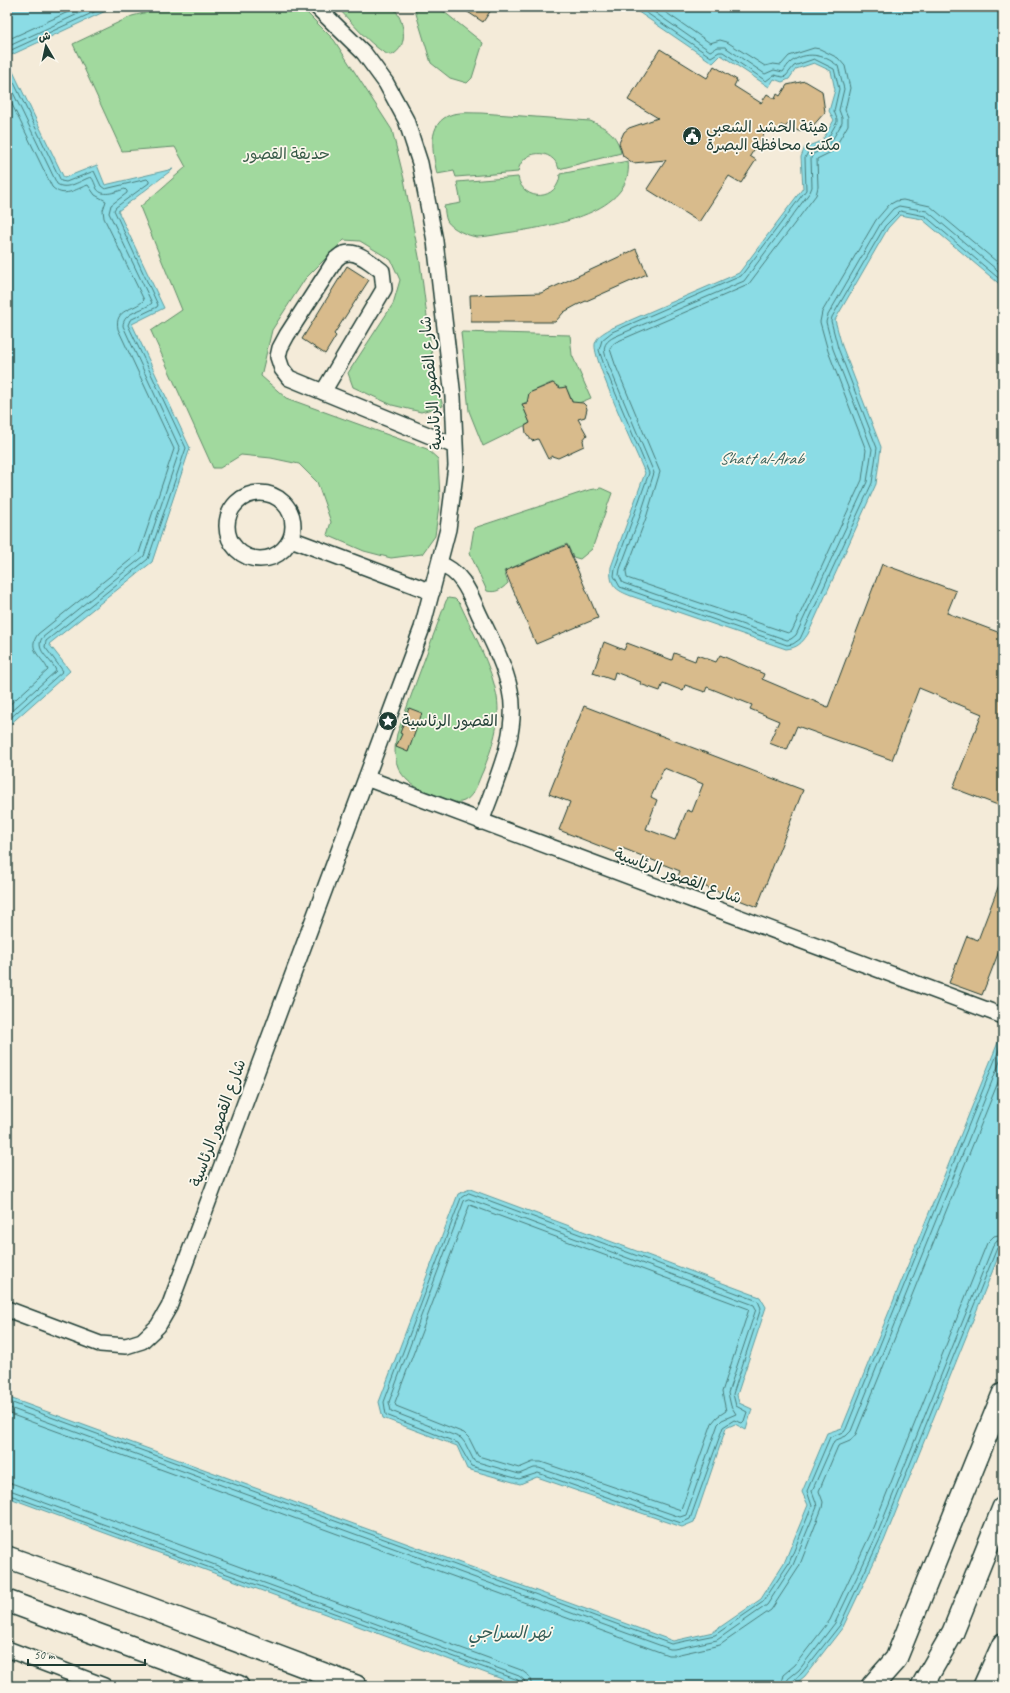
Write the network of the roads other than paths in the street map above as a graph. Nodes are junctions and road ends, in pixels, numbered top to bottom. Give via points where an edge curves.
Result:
1 (317, 7) edge
2 (323, 392) junction
3 (455, 446) junction
4 (290, 539) junction
5 (439, 564) junction
6 (432, 592) junction
7 (366, 778) junction
8 (481, 822) junction
9 (1003, 1016) edge
10 (7, 1308) edge
11 (1003, 1394) edge
12 (1003, 1508) edge
13 (7, 1557) edge
14 (7, 1601) edge
15 (1003, 1644) edge
16 (7, 1649) edge
17 (104, 1686) edge
18 (238, 1686) edge
19 (356, 1686) edge
20 (872, 1686) edge
21 (922, 1686) edge
22 (984, 1686) edge

1 - 3 street, شارع القصور الرئاسية via 364,53 386,83 406,120 420,163 435,241 453,397
2 - 2 street via 290,378 282,369 278,357 280,348 336,259 352,253 382,271 384,289
2 - 3 street
3 - 5 street, شارع القصور الرئاسية via 456,466 448,528
4 - 4 street via 293,528 288,508 271,495 250,495 240,500 228,518 227,529 236,549 254,559 266,559 276,555
4 - 6 street
5 - 6 street, شارع القصور الرئاسية
5 - 8 street via 450,569 465,585 501,660 511,692 513,709 510,737
6 - 7 street, شارع القصور الرئاسية via 422,628
7 - 8 street, شارع القصور الرئاسية
7 - 10 street, شارع القصور الرئاسية via 168,1307 158,1326 142,1341 126,1346 100,1344
8 - 9 street, شارع القصور الرئاسية
11 - 20 main road via 896,1659
12 - 21 main road via 953,1632
13 - 19 main road
14 - 18 main road
15 - 22 main road
16 - 17 street

